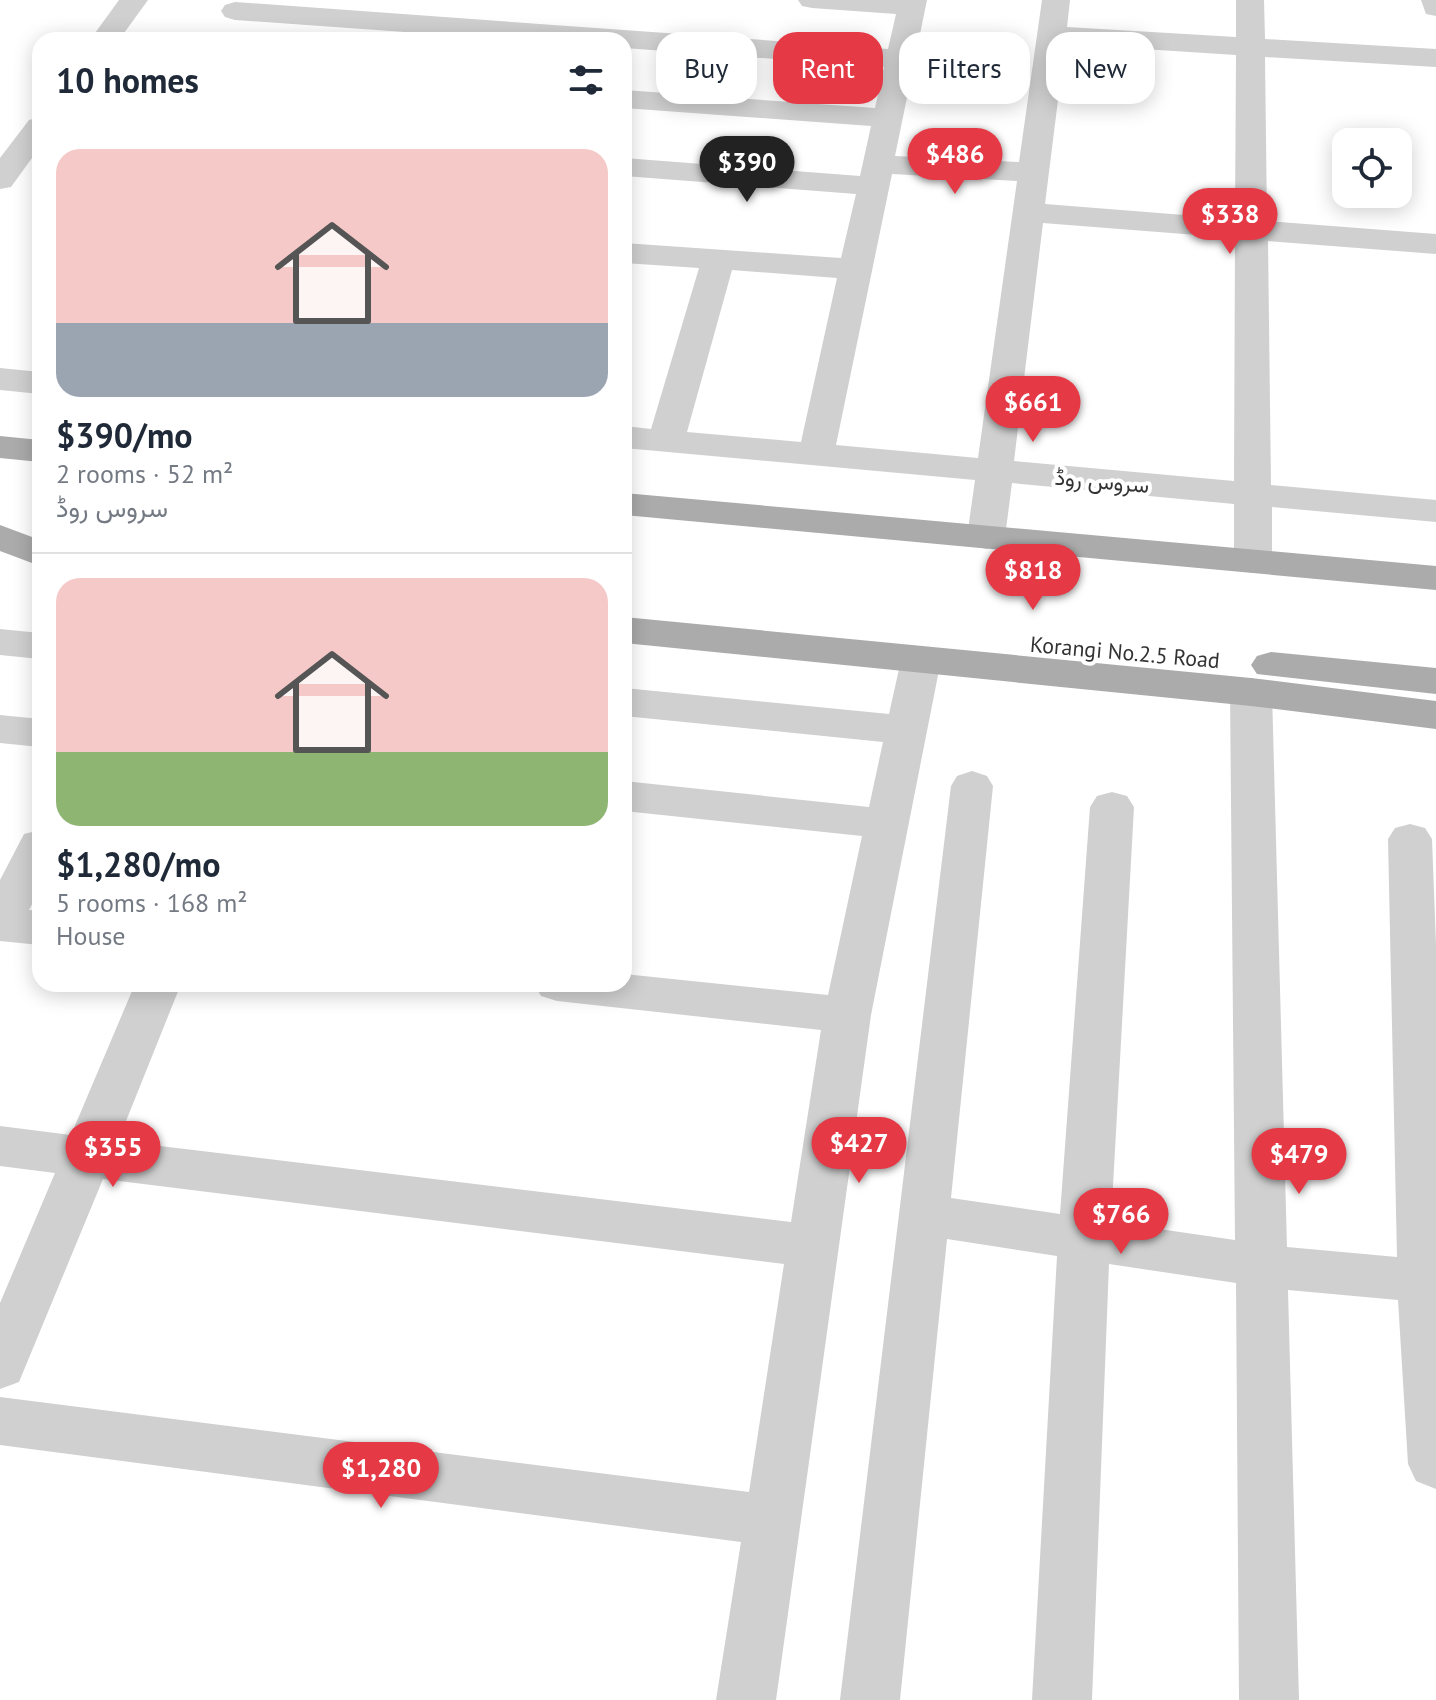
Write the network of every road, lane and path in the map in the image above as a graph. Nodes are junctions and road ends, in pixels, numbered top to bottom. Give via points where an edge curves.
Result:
1 (120, 0) edge
2 (134, 0) edge
3 (812, 0) edge
4 (1056, 0) edge
5 (1250, 0) edge
6 (1435, 0) edge
7 (912, 3) edge
8 (1436, 8) edge
9 (233, 14) edge
10 (532, 28) edge
11 (110, 32) edge
12 (579, 32) edge
13 (906, 32) edge
14 (1051, 32) edge
15 (632, 36) edge
16 (1155, 41) edge
17 (1251, 47) junction
18 (1436, 58) edge
19 (899, 59) edge
20 (899, 64) edge
21 (1046, 73) edge
22 (632, 100) edge
23 (888, 118) junction
24 (32, 137) edge
25 (632, 167) edge
26 (1033, 172) junction
27 (876, 175) junction
28 (0, 180) edge
29 (1028, 212) junction
30 (1252, 229) junction
31 (1436, 244) edge
32 (632, 254) edge
33 (718, 260) junction
34 (856, 269) junction
35 (0, 379) edge
36 (32, 382) edge
37 (632, 438) edge
38 (666, 441) junction
39 (0, 447) edge
40 (32, 450) edge
41 (816, 455) junction
42 (995, 471) junction
43 (1253, 494) junction
44 (632, 505) edge
45 (1436, 511) edge
46 (0, 536) edge
47 (986, 537) junction
48 (32, 538) edge
49 (32, 550) edge
50 (1253, 561) junction
51 (1436, 578) edge
52 (632, 604) edge
53 (632, 631) edge
54 (0, 642) edge
55 (32, 645) edge
56 (921, 660) junction
57 (1436, 681) edge
58 (1251, 692) junction
59 (632, 703) edge
60 (1436, 715) edge
61 (0, 729) edge
62 (905, 730) junction
63 (32, 732) edge
64 (972, 786) dead end
65 (632, 797) edge
66 (1112, 807) dead end
67 (888, 824) junction
68 (1410, 839) dead end
69 (32, 861) edge
70 (0, 924) edge
71 (32, 927) edge
72 (155, 992) edge
73 (632, 992) edge
74 (847, 1015) junction
75 (0, 1146) edge
76 (86, 1157) junction
77 (924, 1215) junction
78 (1084, 1239) junction
79 (813, 1246) junction
80 (1263, 1266) junction
81 (1429, 1281) edge
82 (0, 1366) edge
83 (0, 1421) edge
84 (1436, 1464) edge
85 (773, 1521) junction
86 (746, 1700) edge
87 (870, 1700) edge
88 (1062, 1700) edge
89 (1269, 1700) edge

1 - 2 street
2 - 11 street
3 - 7 street
4 - 14 street
5 - 17 street
6 - 8 street
7 - 13 street
9 - 10 street
10 - 12 street
15 - 19 street
16 - 17 street
17 - 18 street
17 - 30 street
20 - 23 street
21 - 26 street
22 - 23 street
23 - 27 street
24 - 28 street
25 - 27 street
26 - 27 street
26 - 29 street
27 - 34 street
29 - 30 street
29 - 42 street
30 - 31 street
30 - 43 street
32 - 33 street
33 - 34 street
33 - 38 street
34 - 41 street
35 - 36 street
37 - 38 street, سروس روڈ
38 - 41 street, سروس روڈ
39 - 40 main road
41 - 42 street, سروس روڈ
42 - 43 street, سروس روڈ
42 - 47 street
43 - 45 street, سروس روڈ
43 - 50 street
44 - 47 main road
46 - 48 main road
46 - 49 main road
47 - 50 main road
50 - 51 main road
52 - 57 main road, Korangi No.2.5 Road
53 - 56 main road
54 - 55 street
56 - 58 main road
56 - 62 street
58 - 60 main road
58 - 80 street
59 - 62 street
61 - 63 street
62 - 67 street
64 - 77 street
65 - 67 street
66 - 78 street
67 - 74 street
68 - 81 street
69 - 70 street
70 - 71 street
72 - 76 street
73 - 74 street
74 - 79 street
75 - 76 street
76 - 79 street
76 - 82 street
77 - 78 street
77 - 87 street
78 - 80 street
78 - 88 street
79 - 85 street
80 - 81 street
80 - 89 street
81 - 84 street
83 - 85 street
85 - 86 street

